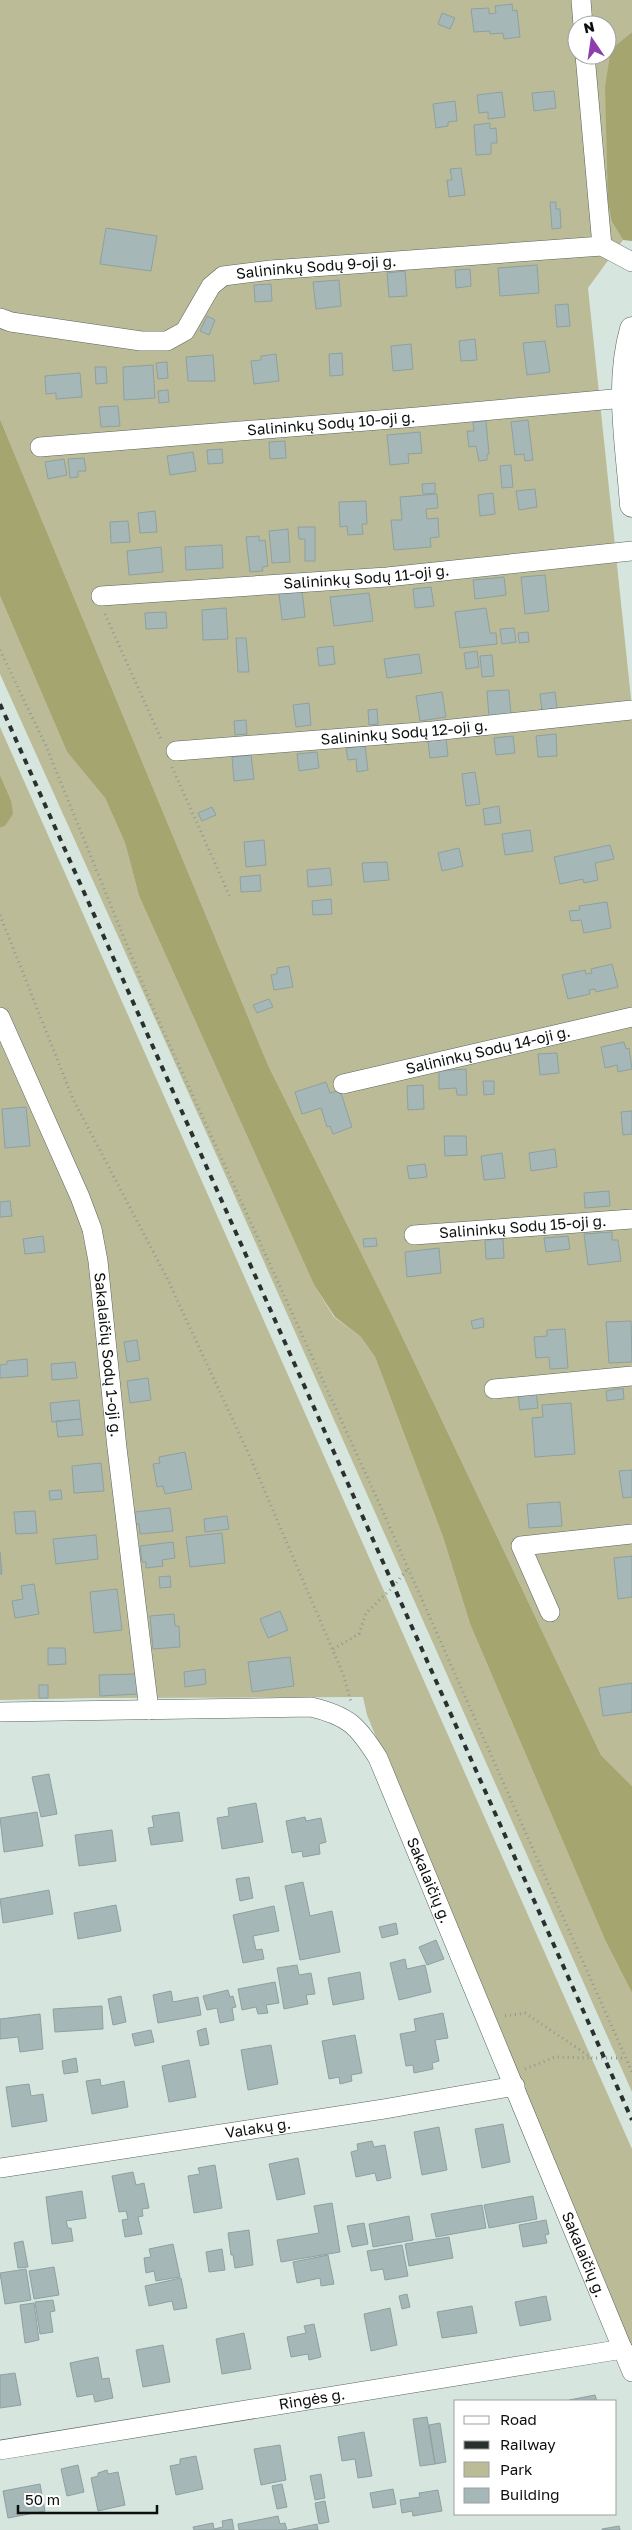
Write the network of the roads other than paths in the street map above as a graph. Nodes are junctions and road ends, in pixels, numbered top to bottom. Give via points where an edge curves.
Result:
1 (581, 0) edge
2 (582, 15) edge
3 (586, 65) edge
4 (602, 246) junction
5 (632, 262) edge
6 (0, 318) edge
7 (632, 329) edge
8 (624, 398) junction
9 (40, 447) dead end
10 (632, 505) edge
11 (632, 551) edge
12 (101, 596) dead end
13 (632, 710) edge
14 (176, 751) dead end
15 (0, 1017) edge
16 (632, 1017) edge
17 (343, 1084) dead end
18 (632, 1219) edge
19 (414, 1235) dead end
20 (632, 1376) edge
21 (494, 1389) dead end
22 (632, 1534) edge
23 (550, 1612) dead end
24 (149, 1710) junction
25 (0, 1712) edge
26 (512, 2080) junction
27 (0, 2168) edge
28 (623, 2349) junction
29 (632, 2372) edge
30 (0, 2450) edge

1 - 2 street
3 - 4 street
4 - 5 street
4 - 6 street, Salininkų Sodų 9-oji g. via 223,276 211,286 185,331 167,340 141,341
7 - 8 main road
8 - 9 street, Salininkų Sodų 10-oji g.
8 - 10 main road
11 - 12 street, Salininkų Sodų 11-oji g. via 387,578
13 - 14 street, Salininkų Sodų 12-oji g. via 433,731
15 - 24 street, Sakalaičių Sodų 1-oji g. via 92,1229
16 - 17 street, Salininkų Sodų 14-oji g.
18 - 19 street, Salininkų Sodų 15-oji g.
20 - 21 street
22 - 23 street via 521,1546
24 - 25 street, Sakalaičių g.
24 - 26 street, Sakalaičių g. via 311,1707 347,1719 365,1737 378,1758
26 - 27 street, Valakų g. via 384,2109
26 - 28 street, Sakalaičių g.
28 - 29 street, Sakalaičių g.
28 - 30 street, Ringės g.

